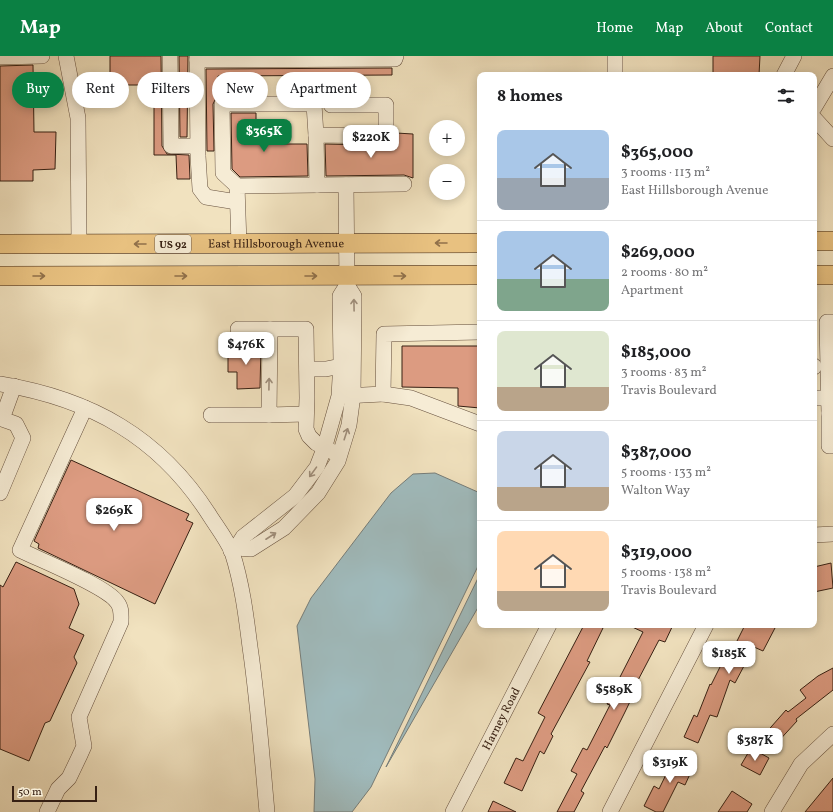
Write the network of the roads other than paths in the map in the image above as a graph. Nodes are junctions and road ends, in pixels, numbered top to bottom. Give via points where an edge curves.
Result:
1 (42, 56) edge
2 (66, 56) edge
3 (170, 56) edge
4 (396, 56) edge
5 (615, 56) edge
6 (794, 56) edge
7 (0, 57) edge
8 (197, 58) edge
9 (615, 72) edge
10 (786, 72) edge
11 (833, 76) edge
12 (817, 103) edge
13 (371, 105) edge
14 (817, 121) edge
15 (316, 135) junction
16 (833, 139) edge
17 (197, 146) junction
18 (404, 184) dead end
19 (317, 185) junction
20 (346, 185) junction
21 (237, 186) junction
22 (237, 202) junction
23 (477, 243) edge
24 (0, 244) edge
25 (78, 244) junction
26 (239, 244) junction
27 (347, 244) junction
28 (477, 275) edge
29 (817, 275) edge
30 (833, 275) edge
31 (0, 276) edge
32 (347, 280) junction
33 (833, 322) edge
34 (238, 329) dead end
35 (270, 329) junction
36 (477, 332) edge
37 (341, 366) junction
38 (307, 369) junction
39 (7, 385) edge
40 (383, 394) junction
41 (346, 396) junction
42 (821, 398) edge
43 (85, 408) junction
44 (305, 414) junction
45 (831, 414) edge
46 (212, 415) dead end
47 (269, 415) junction
48 (477, 423) edge
49 (833, 446) edge
50 (324, 448) junction
51 (339, 455) junction
52 (0, 493) edge
53 (833, 534) edge
54 (817, 535) edge
55 (234, 549) junction
56 (547, 628) edge
57 (704, 628) edge
58 (833, 734) edge
59 (47, 812) edge
60 (267, 812) edge
61 (453, 812) edge
62 (610, 812) edge
63 (772, 812) edge

1 - 7 street
2 - 25 street via 78,118
3 - 17 street via 170,146
4 - 8 street via 395,59
5 - 9 street
6 - 10 street
8 - 17 street
11 - 12 street
13 - 15 street via 386,105 386,136
14 - 16 street
15 - 19 street
15 - 21 street via 314,104 222,104 223,173
17 - 22 street via 200,188 206,197
18 - 20 street
19 - 20 street
19 - 21 street
20 - 27 street
21 - 22 street
22 - 26 street
23 -> 27 main road, East Hillsborough Avenue / US 92
24 - 25 main road, East Hillsborough Avenue / US 92
26 -> 25 main road, East Hillsborough Avenue / US 92
26 - 27 main road, East Hillsborough Avenue / US 92
27 - 32 street
32 -> 28 main road
29 - 30 main road
31 -> 32 main road
32 - 37 street via 340,296
41 -> 32 street via 354,374 354,296
33 - 42 street via 827,322
34 - 35 street
35 - 38 street via 306,329
47 -> 35 street
36 - 40 street via 384,334
37 - 38 street
37 - 41 street
38 - 44 street via 308,398
39 - 43 street via 45,393
39 - 52 street via 2,419 16,424 23,438
40 - 41 street
40 - 48 street via 411,398
41 - 50 street
51 -> 41 street via 349,425
42 - 45 street
43 - 55 street via 109,419 139,438 168,462 194,491
43 - 59 street via 20,550 105,591 118,602 121,622 79,717 84,746 69,778 58,789
44 - 47 street
44 - 50 street via 309,436
45 - 49 street via 829,446
46 - 47 street
50 - 51 street
50 -> 55 street via 317,467 295,496 243,537
55 -> 51 street via 252,549 284,528 318,493
53 - 54 street
55 - 60 street via 258,699
56 - 61 street, Harney Road
57 - 62 street
58 - 63 street via 801,764

